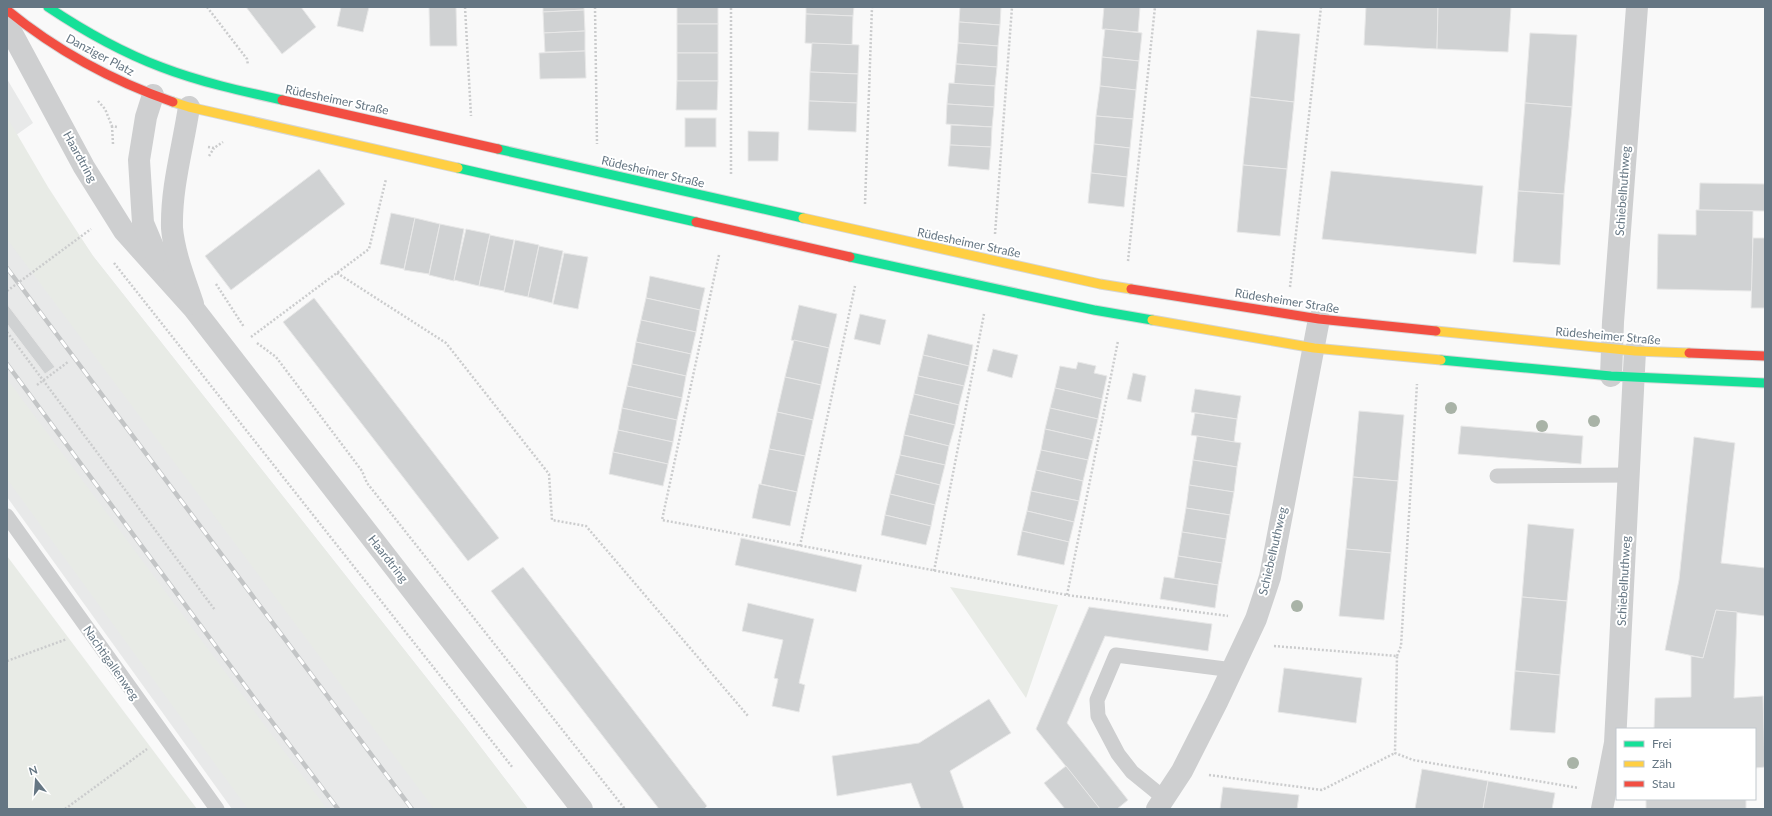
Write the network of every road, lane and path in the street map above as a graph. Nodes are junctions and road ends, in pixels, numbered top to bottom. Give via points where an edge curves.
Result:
1 (48, 7) edge
2 (207, 7) edge
3 (465, 7) edge
4 (595, 7) edge
5 (731, 7) edge
6 (872, 7) edge
7 (1012, 7) edge
8 (1155, 7) edge
9 (1321, 7) edge
10 (1637, 7) edge
11 (7, 10) edge
12 (7, 24) edge
13 (248, 67) dead end
14 (180, 75) junction
15 (162, 89) junction
16 (186, 96) junction
17 (471, 122) dead end
18 (214, 148) dead end
19 (597, 148) dead end
20 (206, 161) dead end
21 (386, 176) dead end
22 (731, 176) dead end
23 (865, 207) dead end
24 (91, 229) dead end
25 (995, 241) dead end
26 (719, 253) dead end
27 (1128, 268) dead end
28 (337, 273) junction
29 (213, 280) dead end
30 (168, 281) junction
31 (855, 284) dead end
32 (7, 291) edge
33 (1289, 294) dead end
34 (194, 309) junction
35 (985, 312) dead end
36 (1319, 319) junction
37 (7, 332) edge
38 (251, 337) junction
39 (1118, 339) dead end
40 (1314, 348) junction
41 (1612, 349) junction
42 (1635, 351) junction
43 (1765, 356) edge
44 (1418, 358) junction
45 (68, 362) dead end
46 (50, 371) dead end
47 (52, 374) junction
48 (1611, 376) junction
49 (1635, 377) junction
50 (43, 381) junction
51 (1765, 383) edge
52 (37, 385) dead end
53 (1630, 474) junction
54 (1497, 476) dead end
55 (7, 516) edge
56 (800, 546) junction
57 (934, 571) junction
58 (1068, 595) junction
59 (215, 610) dead end
60 (1256, 619) junction
61 (89, 631) junction
62 (1246, 643) junction
63 (1397, 656) junction
64 (7, 661) edge
65 (1233, 670) junction
66 (748, 716) dead end
67 (164, 737) junction
68 (1395, 753) junction
69 (1182, 772) junction
70 (1604, 801) edge
71 (1161, 804) edge
72 (65, 809) edge
73 (216, 809) edge
74 (582, 809) edge
75 (625, 809) edge

1 - 14 main road, Danziger Platz via 109,44
2 - 13 path via 246,59
3 - 17 path
4 - 19 path
5 - 22 path
6 - 23 path
7 - 25 path
8 - 27 path
9 - 33 path
10 - 41 street, Schiebelhuthweg
11 - 15 main road, Danziger Platz via 37,34 90,65
12 - 30 street, Haardtring via 84,167 124,231
14 - 15 main road
14 - 16 main road
14 - 36 main road, Rüdesheimer Straße via 277,100 885,238 1100,284
15 - 16 main road, Danziger Platz
15 - 30 street, Haardtring via 146,118 139,160 143,223
16 - 34 street, Haardtring via 172,197 172,229
16 - 40 main road via 879,264 1094,310
18 - 20 path
21 - 28 path via 369,250
24 - 32 path, bridge
26 - 56 path via 662,520
28 - 38 path
28 - 66 path via 446,343 549,474 552,520 586,526
29 - 38 path
30 - 34 street, Haardtring
31 - 56 path
34 - 74 street, Haardtring
35 - 57 path
36 - 40 street, Schiebelhuthweg
36 - 41 main road, Rüdesheimer Straße
37 - 50 path
38 - 75 path via 276,357 362,471 367,484
39 - 58 path
40 - 44 main road
40 - 60 street, Schiebelhuthweg via 1270,577
41 - 42 main road, Rüdesheimer Straße
41 - 48 street, Schiebelhuthweg
42 - 43 main road, Rüdesheimer Straße
42 - 49 street, Schiebelhuthweg
44 - 48 main road
44 - 63 path via 1401,646
45 - 47 path
46 - 47 path
47 - 50 path
48 - 49 main road
49 - 51 main road
49 - 53 street, Schiebelhuthweg
50 - 52 path
50 - 59 path
53 - 54 lane
53 - 70 street, Schiebelhuthweg via 1615,743
55 - 61 lane, Nachtigallenweg
56 - 57 path
57 - 58 path
58 - 60 path
60 - 62 street, Schiebelhuthweg
61 - 64 path
61 - 67 lane, Nachtigallenweg
62 - 63 path
62 - 65 street, Schiebelhuthweg
63 - 68 path
65 - 69 street, Schiebelhuthweg
65 - 71 lane via 1116,655 1097,700 1098,716 1118,754
67 - 72 path
67 - 73 lane, Nachtigallenweg
68 - 69 path via 1322,790
68 - 70 path via 1413,760
69 - 71 street, Schiebelhuthweg

